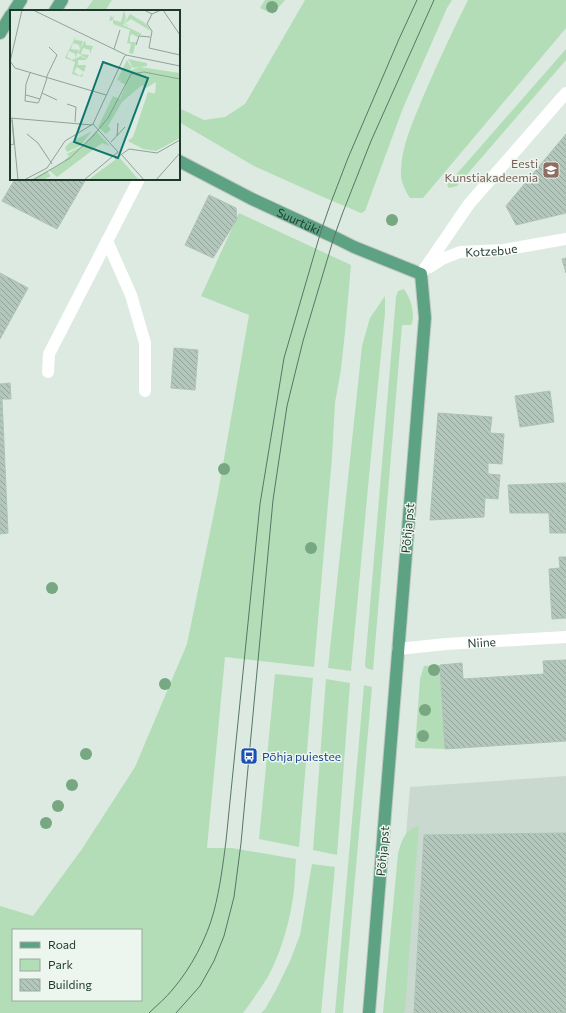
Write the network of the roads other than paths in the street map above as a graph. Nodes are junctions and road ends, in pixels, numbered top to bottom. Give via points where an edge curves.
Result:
1 (21, 0) edge
2 (62, 0) edge
3 (15, 10) edge
4 (56, 10) edge
5 (10, 17) edge
6 (0, 33) edge
7 (566, 93) edge
8 (180, 162) edge
9 (138, 180) edge
10 (566, 239) edge
11 (107, 241) junction
12 (422, 274) junction
13 (48, 372) dead end
14 (145, 391) dead end
15 (566, 637) edge
16 (398, 649) junction
17 (369, 1013) edge

1 - 3 main road
2 - 4 main road
5 - 6 main road
7 - 12 street via 469,204
8 - 12 main road, Suurtüki via 354,247
9 - 11 street
10 - 12 street, Kotzebue via 503,250 460,252 442,258
11 - 13 street via 49,354
11 - 14 street via 131,295 145,343
12 - 16 main road, Põhja pst via 424,318
15 - 16 street, Niine
16 - 17 main road, Põhja pst

